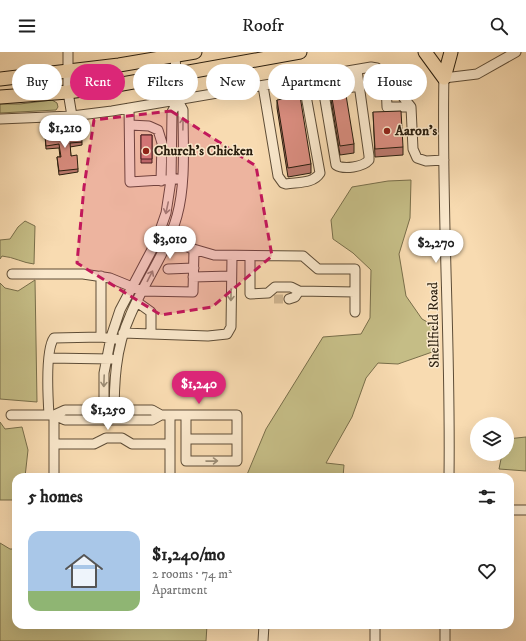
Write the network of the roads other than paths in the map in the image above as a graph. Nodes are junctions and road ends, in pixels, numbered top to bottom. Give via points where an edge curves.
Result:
1 (68, 52) edge
2 (195, 52) edge
3 (425, 52) edge
4 (444, 52) edge
5 (451, 52) edge
6 (516, 52) edge
7 (295, 53) edge
8 (175, 56) junction
9 (176, 64) edge
10 (363, 69) edge
11 (356, 70) joint
12 (198, 71) edge
13 (68, 72) junction
14 (444, 78) junction
15 (0, 79) edge
16 (133, 82) edge
17 (268, 85) edge
18 (263, 86) junction
19 (359, 86) junction
20 (355, 87) edge
21 (68, 92) junction
22 (0, 97) edge
23 (268, 99) edge
24 (268, 100) edge
25 (303, 100) edge
26 (324, 100) edge
27 (387, 100) edge
28 (405, 100) edge
29 (178, 101) junction
30 (129, 108) junction
31 (411, 108) junction
32 (72, 116) junction
33 (0, 119) edge
34 (130, 125) junction
35 (444, 160) junction
36 (182, 178) junction
37 (171, 180) junction
38 (161, 181) junction
39 (159, 235) junction
40 (169, 239) junction
41 (194, 250) junction
42 (232, 256) junction
43 (250, 256) junction
44 (168, 269) dead end
45 (193, 272) junction
46 (12, 274) dead end
47 (101, 276) junction
48 (231, 276) junction
49 (132, 287) junction
50 (299, 291) junction
51 (142, 292) junction
52 (354, 292) junction
53 (289, 299) tunnel mouth
54 (137, 302) junction
55 (355, 312) dead end
56 (151, 334) junction
57 (101, 337) junction
58 (122, 337) junction
59 (111, 338) junction
60 (49, 358) junction
61 (106, 358) junction
62 (116, 360) junction
63 (104, 410) junction
64 (114, 410) junction
65 (12, 415) dead end
66 (51, 415) junction
67 (165, 415) junction
68 (186, 415) junction
69 (104, 420) junction
70 (114, 420) junction
71 (237, 439) junction
72 (186, 440) junction
73 (54, 444) junction
74 (170, 444) junction
75 (54, 473) edge
76 (170, 473) edge
77 (449, 473) edge
78 (514, 510) edge
79 (526, 510) edge
80 (264, 629) edge
81 (375, 629) edge
82 (445, 629) edge
83 (263, 641) edge
84 (375, 641) edge
85 (445, 641) edge

1 - 13 street
2 - 8 highway
3 - 14 highway
4 - 14 street, Shellfield Road
5 - 14 highway
6 - 14 street via 477,74
7 - 12 highway
8 - 9 street
8 - 13 highway
10 - 11 street
11 - 19 street
13 - 15 highway
13 - 21 street
14 - 35 street, Shellfield Road
16 - 21 highway
17 - 18 street
18 - 23 street
18 - 29 street
19 - 20 street
19 - 26 street via 369,156 364,164 343,168 336,165
21 - 22 highway
21 - 32 street
24 - 25 street via 278,176 286,184 312,180 320,174
27 - 31 street via 387,107
28 - 31 street
29 - 30 street
36 -> 29 street via 183,110
29 - 37 street via 172,112
30 - 32 street
30 - 34 street
31 - 35 street via 413,149 417,158
32 - 33 street
34 - 38 street via 149,126 158,130 162,144
34 - 38 street via 130,182
35 - 77 street, Shellfield Road via 450,404
36 - 37 street
36 - 40 street via 177,216
37 - 38 street
37 -> 39 street via 168,208
39 - 40 street
39 - 49 street
40 - 41 street
51 -> 40 street
41 - 42 street via 214,256
41 - 45 street
42 - 43 street
42 - 48 street
43 - 50 street via 250,294 271,296 275,287 291,287
43 - 52 street via 303,256 318,269 355,269
44 - 45 street
45 - 48 street
45 - 51 street via 192,292
46 - 47 street
47 - 49 street
47 - 57 street
48 -> 56 street via 231,327 226,334
49 - 51 street
49 - 59 street via 120,310
50 - 52 street
50 - 53 street via 295,297
51 - 54 street
52 - 55 street
54 - 56 street via 151,312
54 - 58 street
56 - 58 street
57 - 59 street
57 - 60 street via 54,338
58 - 59 street
58 - 62 street
59 - 61 street
60 - 61 street
60 - 66 street
61 - 62 street
61 -> 63 street
62 - 64 street
63 - 64 street
63 - 66 street via 65,410
63 - 69 street
64 - 67 street via 152,410
64 - 70 street
65 - 66 street
66 - 69 street via 65,420
66 - 73 street
67 - 68 street
67 - 70 street via 152,420
67 - 74 street
68 - 71 street via 236,415
68 - 72 street
69 - 70 street
71 - 72 street
72 -> 71 street via 186,461 237,460
73 - 74 street via 94,444 106,438 122,438 132,444
73 - 75 street
74 - 76 street
78 - 79 street
80 - 83 street
81 - 84 street
82 - 85 street

